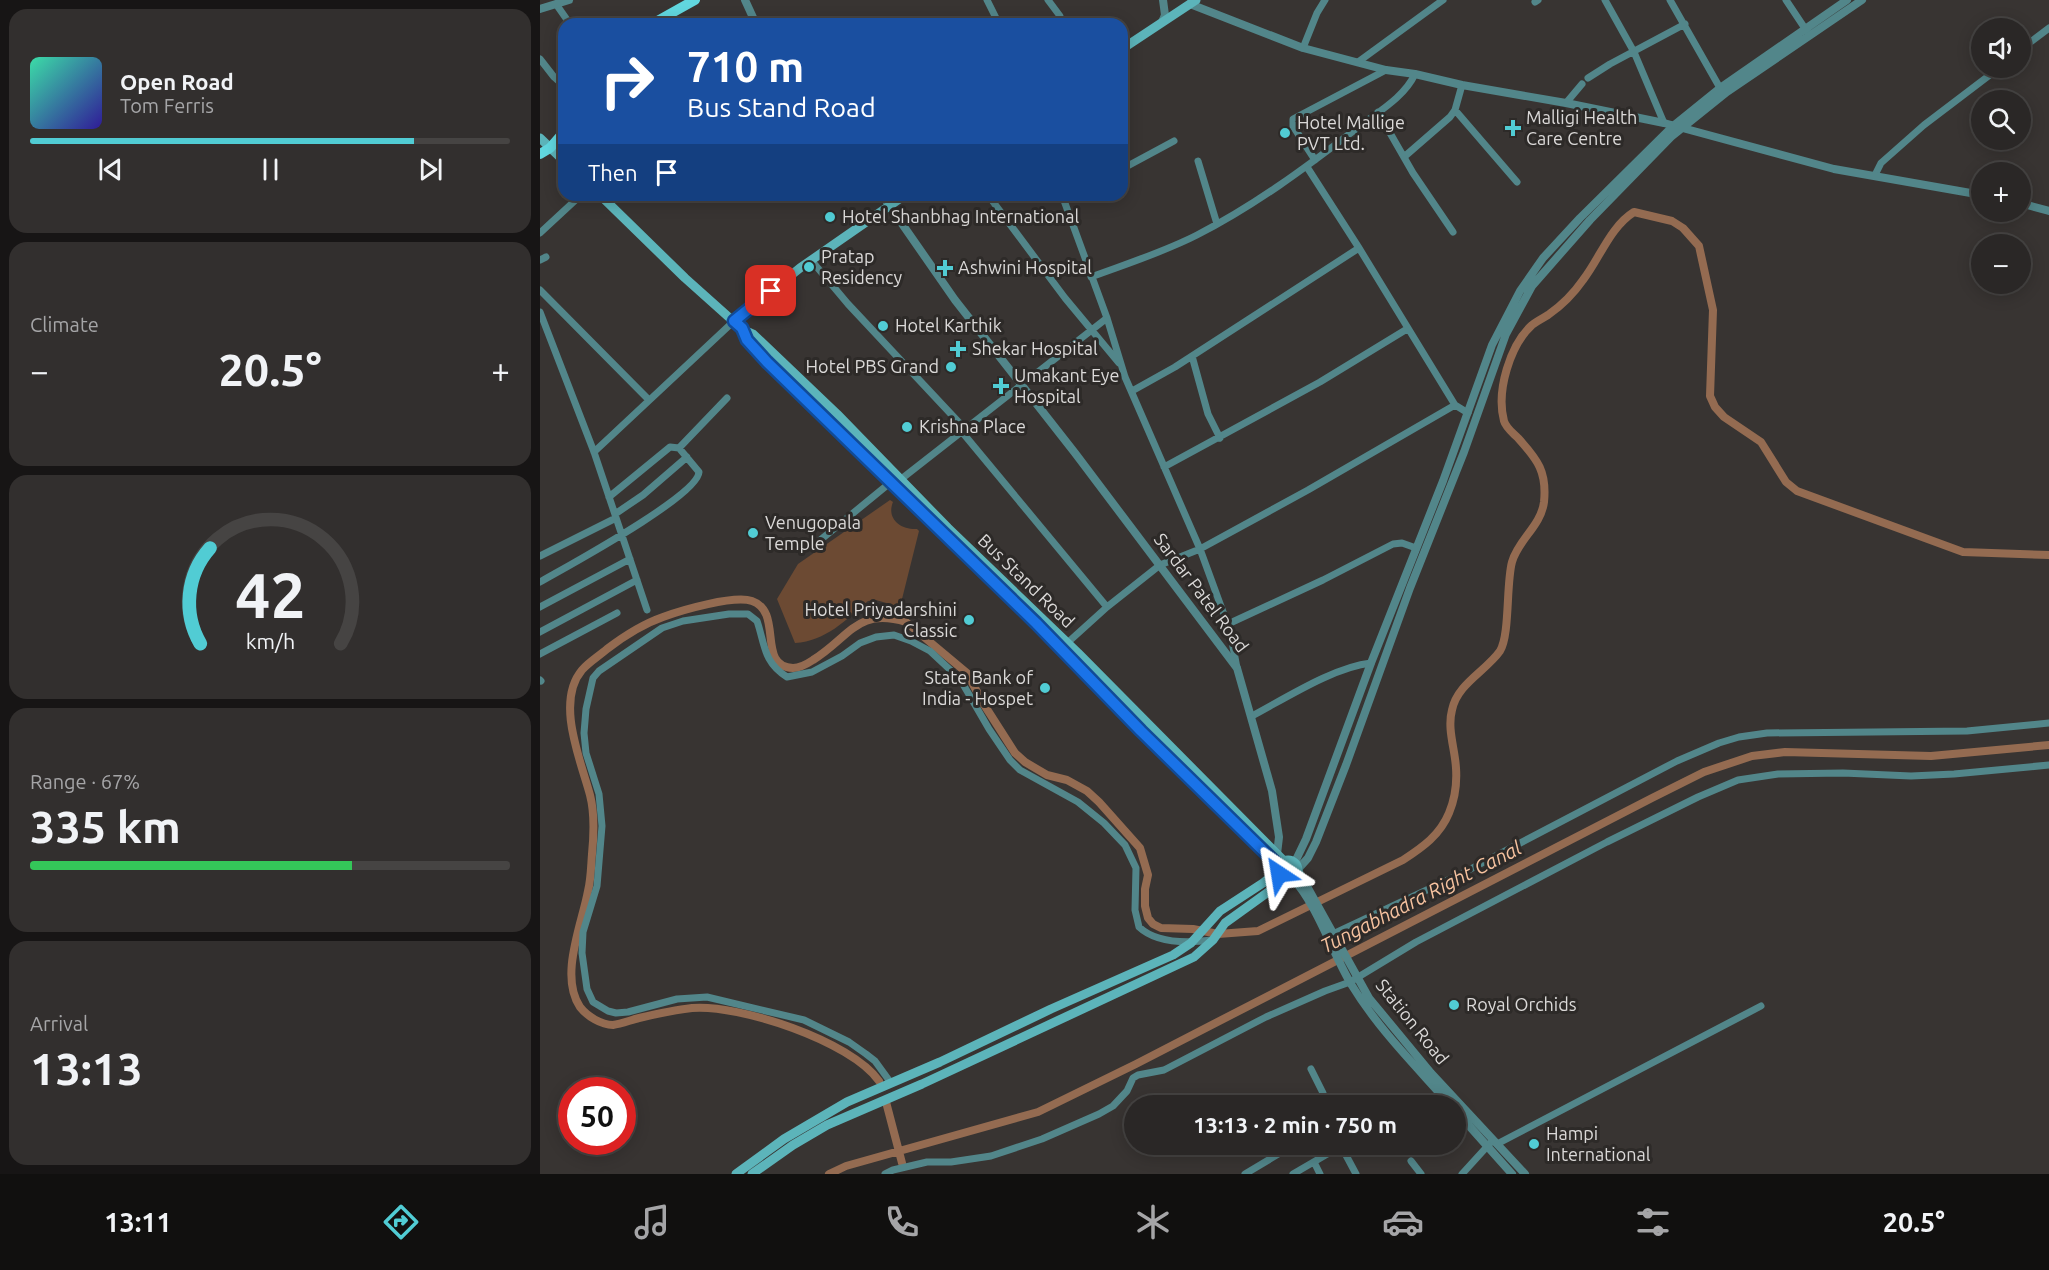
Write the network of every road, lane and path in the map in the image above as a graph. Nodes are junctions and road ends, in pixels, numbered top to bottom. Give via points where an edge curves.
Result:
1 (568, 0) edge
2 (695, 0) edge
3 (745, 0) edge
4 (987, 0) edge
5 (1048, 0) edge
6 (1163, 0) edge
7 (1325, 0) edge
8 (1443, 0) edge
9 (1605, 0) edge
10 (1670, 0) edge
11 (1786, 0) edge
12 (1847, 0) edge
13 (1862, 0) edge
14 (1193, 2) edge
15 (556, 4) junction
16 (540, 9) edge
17 (566, 18) edge
18 (663, 18) edge
19 (753, 18) edge
20 (996, 18) edge
21 (1060, 18) edge
22 (1162, 22) junction
23 (1685, 24) junction
24 (2049, 28) edge
25 (1808, 32) junction
26 (2031, 42) edge
27 (1128, 46) edge
28 (1303, 48) junction
29 (1634, 52) junction
30 (540, 59) edge
31 (1358, 62) junction
32 (1386, 70) junction
33 (1414, 74) junction
34 (1588, 78) dead end
35 (1986, 78) edge
36 (558, 81) edge
37 (1582, 84) dead end
38 (1462, 85) junction
39 (1720, 88) junction
40 (1566, 103) junction
41 (1455, 110) junction
42 (1378, 112) junction
43 (1664, 123) junction
44 (1674, 126) junction
45 (1683, 128) junction
46 (540, 138) edge
47 (558, 138) edge
48 (1174, 141) dead end
49 (545, 151) edge
50 (1404, 157) junction
51 (1315, 160) junction
52 (1198, 161) dead end
53 (1128, 165) edge
54 (1307, 167) junction
55 (1875, 176) junction
56 (1517, 182) dead end
57 (1971, 193) edge
58 (575, 201) edge
59 (606, 201) edge
60 (887, 201) edge
61 (897, 201) edge
62 (992, 201) edge
63 (1063, 201) edge
64 (891, 205) junction
65 (2031, 206) edge
66 (2049, 211) edge
67 (1217, 224) junction
68 (1453, 231) dead end
69 (540, 233) edge
70 (1359, 248) junction
71 (811, 261) junction
72 (1091, 278) junction
73 (540, 290) edge
74 (549, 298) junction
75 (540, 300) edge
76 (540, 312) edge
77 (1107, 318) junction
78 (734, 321) junction
79 (1407, 328) junction
80 (1091, 330) junction
81 (1192, 356) junction
82 (1122, 366) junction
83 (1022, 386) junction
84 (1131, 391) junction
85 (727, 398) dead end
86 (649, 400) junction
87 (1455, 405) junction
88 (1468, 413) junction
89 (964, 430) junction
90 (1220, 438) junction
91 (679, 447) junction
92 (594, 452) junction
93 (687, 456) junction
94 (1164, 467) junction
95 (896, 481) junction
96 (609, 497) junction
97 (615, 516) junction
98 (622, 534) junction
99 (813, 546) dead end
100 (1416, 548) junction
101 (1200, 549) junction
102 (540, 556) edge
103 (630, 559) junction
104 (1160, 565) junction
105 (637, 580) junction
106 (540, 582) edge
107 (540, 607) edge
108 (1107, 607) junction
109 (647, 610) dead end
110 (617, 613) dead end
111 (1228, 624) junction
112 (540, 632) edge
113 (1064, 646) junction
114 (540, 654) edge
115 (1371, 663) junction
116 (1237, 668) junction
117 (1252, 716) junction
118 (2049, 723) edge
119 (2049, 765) edge
120 (1280, 863) junction
121 (1294, 872) junction
122 (1214, 939) junction
123 (1333, 939) junction
124 (1194, 940) junction
125 (1352, 978) junction
126 (1761, 1006) dead end
127 (1311, 1070) dead end
128 (891, 1083) junction
129 (1323, 1095) edge
130 (1441, 1095) edge
131 (1466, 1120) edge
132 (1492, 1143) junction
133 (1277, 1155) edge
134 (1325, 1155) edge
135 (1346, 1155) edge
136 (1411, 1161) dead end
137 (1314, 1162) junction
138 (736, 1174) edge
139 (752, 1174) edge
140 (885, 1174) edge
141 (1245, 1174) edge
142 (1293, 1174) edge
143 (1320, 1174) edge
144 (1356, 1174) edge
145 (1421, 1174) edge
146 (1462, 1174) edge
147 (1512, 1174) edge
148 (1525, 1174) edge

1 - 15 street
2 - 18 main road
3 - 19 street
4 - 20 street
5 - 21 street
6 - 22 street
7 - 28 street
8 - 31 street
9 - 29 street
10 - 23 street
11 - 25 street
12 - 25 street
13 - 25 street
14 - 22 main road
14 - 28 street
15 - 16 street
15 - 17 street
22 - 27 main road
23 - 29 street
23 - 39 street
24 - 26 street
25 - 39 street
25 - 45 street
28 - 31 street
29 - 34 street
29 - 43 street
30 - 36 street
31 - 32 street
32 - 33 street
32 - 51 street via 1293,119 1293,126
33 - 38 street
33 - 42 street via 1410,85
35 - 55 street via 1881,163
37 - 40 street
38 - 40 street
38 - 41 street
39 - 44 street
40 - 43 street
41 - 50 street
41 - 56 street
42 - 50 street
42 - 51 street
43 - 44 street
44 - 45 street
44 - 88 street via 1543,258 1520,291 1492,345
45 - 55 street via 1834,169
45 - 121 street via 1649,158 1559,254 1518,310 1316,842 1308,858
46 - 49 main road
47 - 49 main road
48 - 53 street
50 - 68 street
51 - 54 street
52 - 67 street
54 - 67 street
54 - 70 street
55 - 57 street
58 - 69 street
59 - 78 main road, Bus Stand Road
60 - 64 street, Sardar Patel Road
61 - 64 main road
62 - 80 street
63 - 72 street
64 - 71 main road
64 - 83 street, Sardar Patel Road via 955,300
65 - 66 street
67 - 72 street
70 - 79 street
70 - 81 street
71 - 78 main road
71 - 89 street
72 - 77 street
73 - 74 street
74 - 75 street
74 - 86 street
76 - 92 street
77 - 80 street
77 - 82 street
78 - 86 street
78 - 95 main road, Bus Stand Road via 767,362
79 - 87 street
79 - 90 street
80 - 82 street
80 - 83 street
81 - 84 street
81 - 90 street via 1208,414
82 - 84 street
83 - 89 street
83 - 104 street, Sardar Patel Road
84 - 94 street
85 - 91 street
86 - 92 street
87 - 88 street
87 - 101 street
88 - 100 street
89 - 95 street
89 - 108 street
90 - 94 street
91 - 93 street
91 - 96 street via 665,451
92 - 96 street
93 - 97 street
93 - 98 street via 698,469 698,478 672,501
94 - 101 street
95 - 99 street
95 - 113 main road, Bus Stand Road
96 - 97 street
97 - 98 street
97 - 102 street
98 - 103 street
98 - 106 street
100 - 111 street via 1393,544
100 - 115 street
101 - 104 street
101 - 111 street
103 - 105 street
103 - 107 street
104 - 108 street
104 - 116 street, Sardar Patel Road
105 - 109 street
105 - 112 street
108 - 113 street
110 - 114 street
111 - 116 street
113 - 120 main road, Bus Stand Road via 1141,731
115 - 117 street via 1355,664
115 - 121 street
116 - 117 street, Sardar Patel Road
117 - 120 street, Sardar Patel Road via 1272,791
118 - 123 street via 1967,731 1788,731 1739,737 1698,750
119 - 125 street via 1954,774 1778,774 1738,780 1606,842
120 - 121 main road
120 - 121 main road, Bus Stand Road via 1281,877
120 - 124 main road via 1216,913
121 - 122 main road via 1225,923
121 - 123 street
122 - 124 street
122 - 139 main road via 1194,957 827,1125
123 - 125 street
124 - 128 main road via 1173,955
124 - 128 street via 1153,936 1138,927 1137,868 1125,845 1078,802 1020,770 989,729 960,679 930,651 887,635 860,643 812,672 788,677 772,664 757,621 748,614 683,621 652,633 598,671 586,709 585,743 599,794 602,826 597,886 582,943 590,997 616,1013 677,999 707,997 795,1017 857,1048 875,1061
125 - 130 street, Station Road via 1390,1040
125 - 132 street, Station Road
125 - 140 street via 1164,1070 1133,1078 1113,1106 1071,1127 991,1156 927,1162
126 - 132 street
127 - 129 street
128 - 138 main road via 811,1122
131 - 132 street, Station Road
132 - 146 street
132 - 147 street, Station Road
132 - 148 street, Station Road
133 - 141 street
134 - 137 street
135 - 144 street
136 - 145 street
137 - 142 street
137 - 143 street

